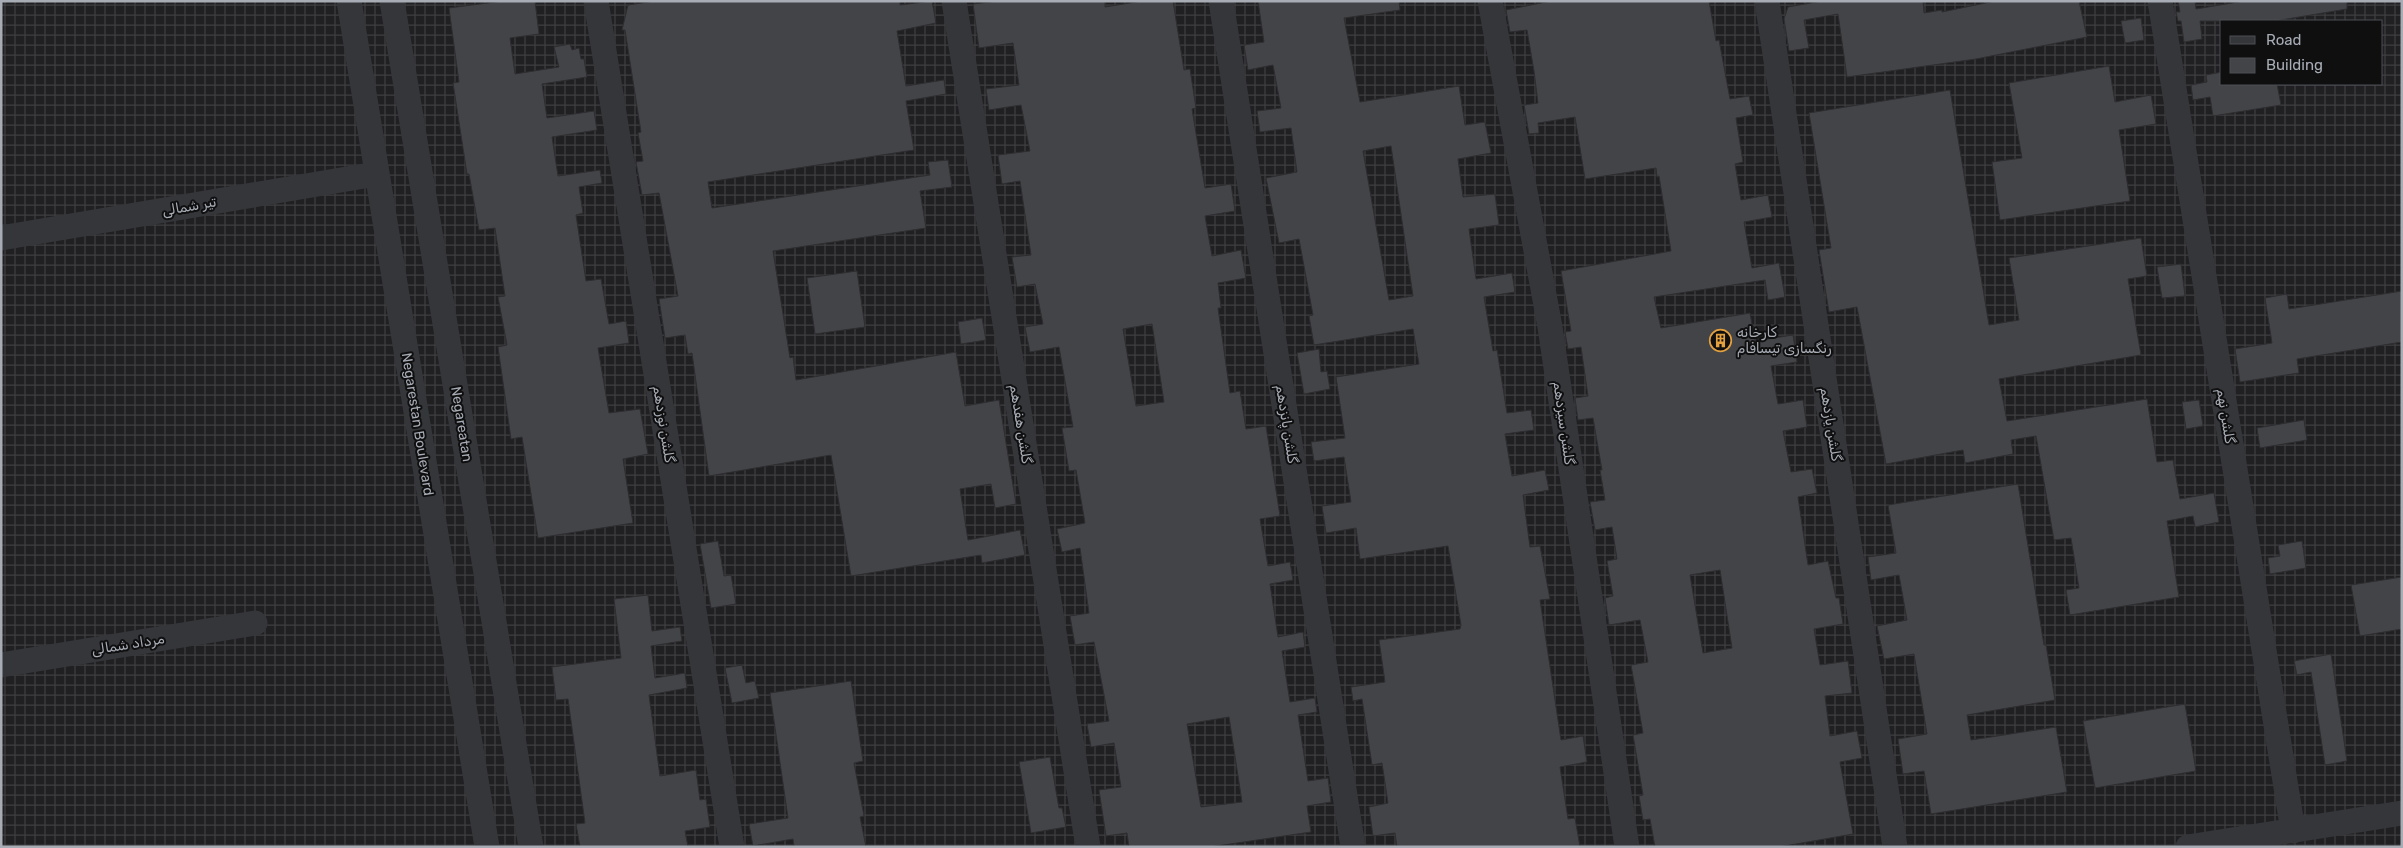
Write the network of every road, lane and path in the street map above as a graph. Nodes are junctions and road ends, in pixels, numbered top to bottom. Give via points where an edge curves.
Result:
1 (349, 1) edge
2 (392, 1) edge
3 (596, 1) edge
4 (954, 1) edge
5 (1221, 1) edge
6 (1490, 1) edge
7 (1767, 1) edge
8 (2160, 1) edge
9 (376, 174) junction
10 (1, 238) edge
11 (255, 623) dead end
12 (1, 665) edge
13 (2402, 813) edge
14 (2293, 831) junction
15 (488, 847) edge
16 (531, 847) edge
17 (732, 847) edge
18 (1088, 847) edge
19 (1353, 847) edge
20 (1627, 847) edge
21 (1895, 847) edge
22 (2188, 847) edge

1 - 9 street, Negarestan Boulevard
2 - 16 street, Negareatan
3 - 17 street, گلشن نوزدهم
4 - 18 street, گلشن هفدهم
5 - 19 street, گلشن پانزدهم
6 - 20 street, گلشن سیزدهم via 1550,327
7 - 21 street, گلشن یازدهم
8 - 14 street, گلشن نهم
9 - 10 street, تیر شمالی
9 - 15 street, Negarestan Boulevard
11 - 12 street, مرداد شمالی
13 - 14 street
14 - 22 street

